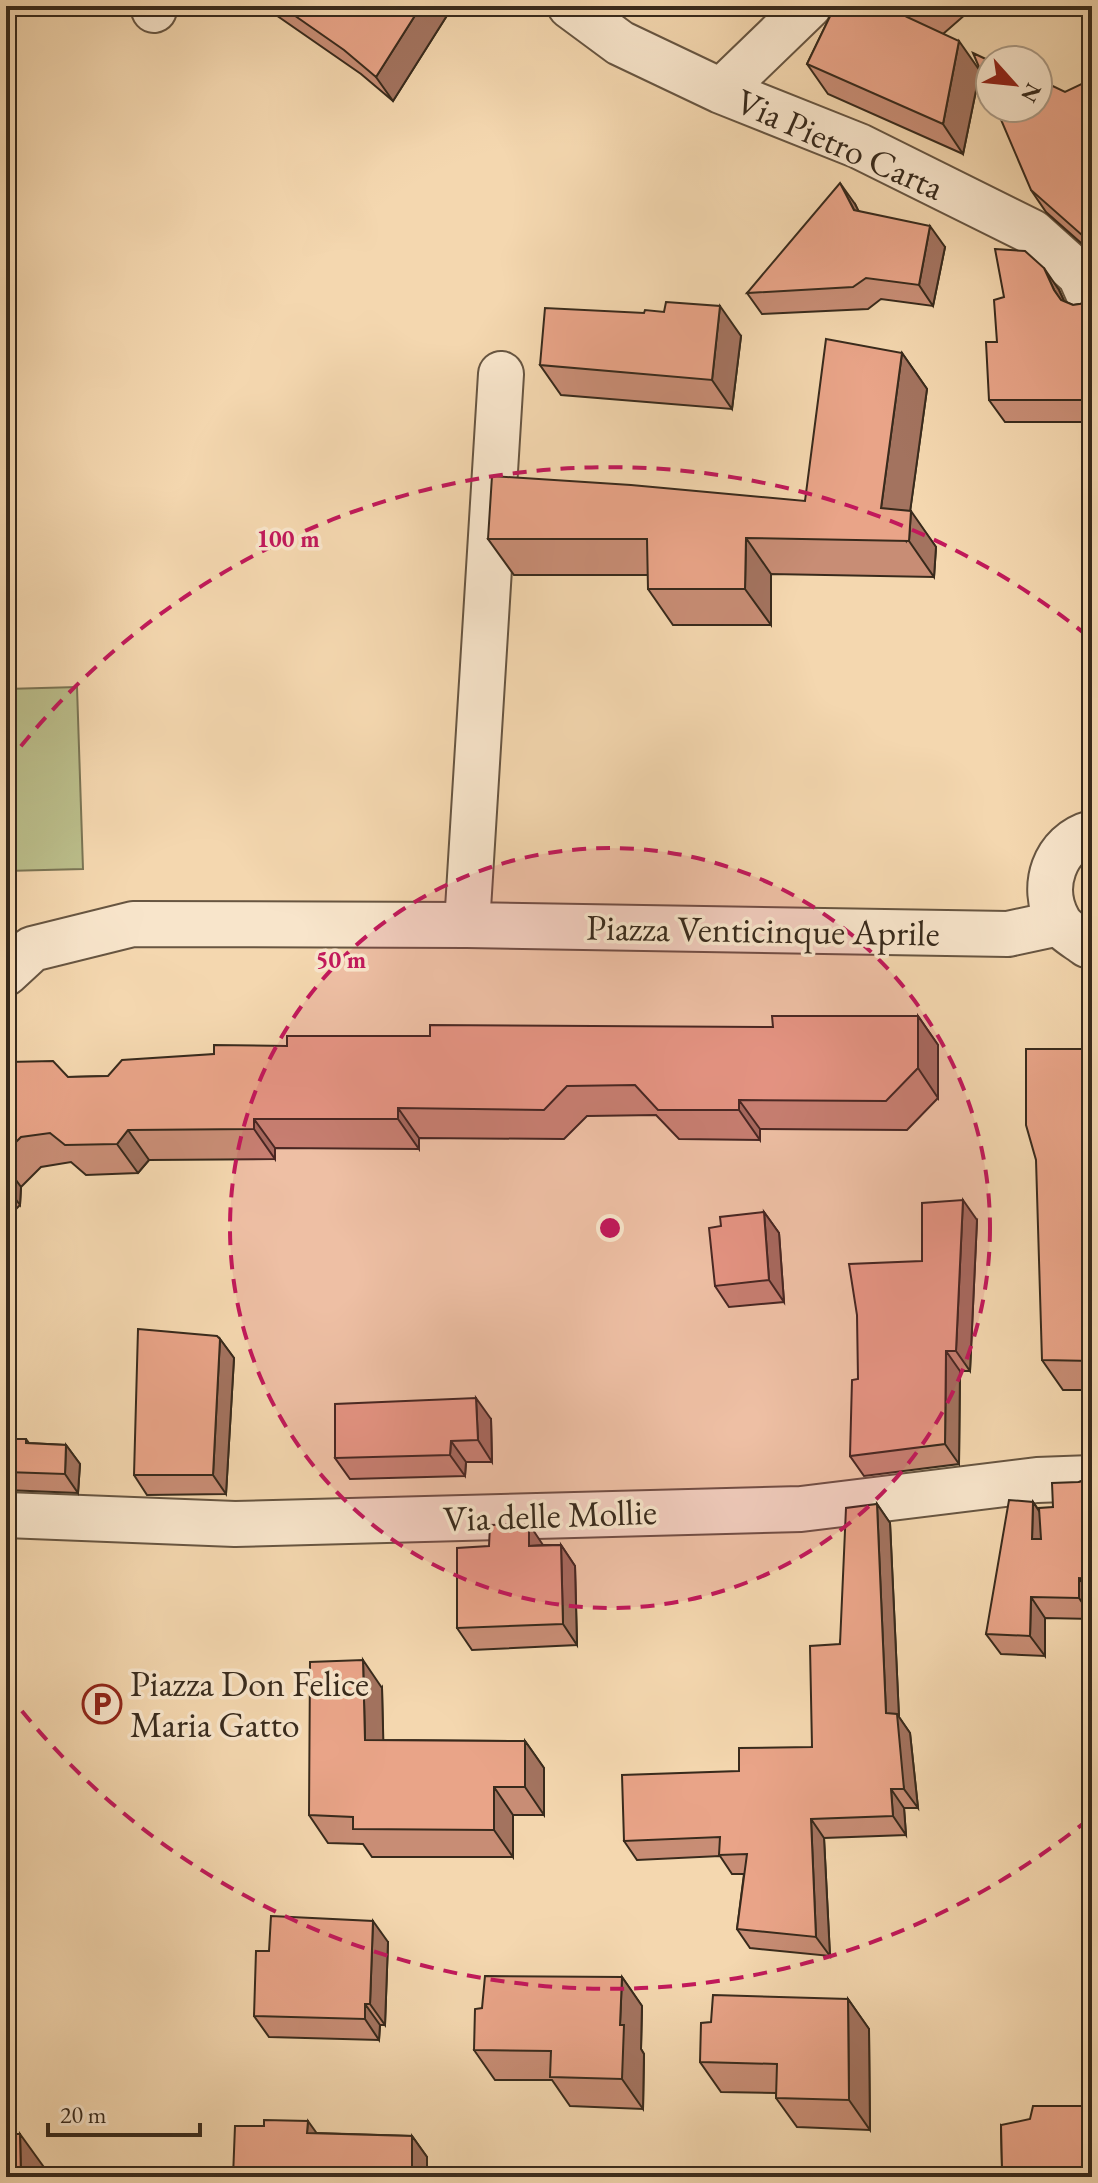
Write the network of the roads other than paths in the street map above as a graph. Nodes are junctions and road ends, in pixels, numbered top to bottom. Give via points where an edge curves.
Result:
1 (570, 6) edge
2 (809, 6) edge
3 (721, 91) junction
4 (1092, 302) edge
5 (501, 374) dead end
6 (1092, 833) edge
7 (467, 925) junction
8 (1075, 934) edge
9 (6, 973) edge
10 (1092, 1478) edge
11 (6, 1515) edge

1 - 3 street, Via Pietro Carta via 620,43
2 - 3 street
3 - 4 street, Via Pietro Carta via 859,146 1032,232 1080,275
5 - 7 street
6 - 8 street, Piazza Venticinque Aprile via 1079,837 1056,860 1048,891
7 - 8 street, Piazza Venticinque Aprile
7 - 9 street, Piazza Venticinque Aprile via 133,924 32,949
10 - 11 street, Via delle Mollie via 801,1509 235,1524

